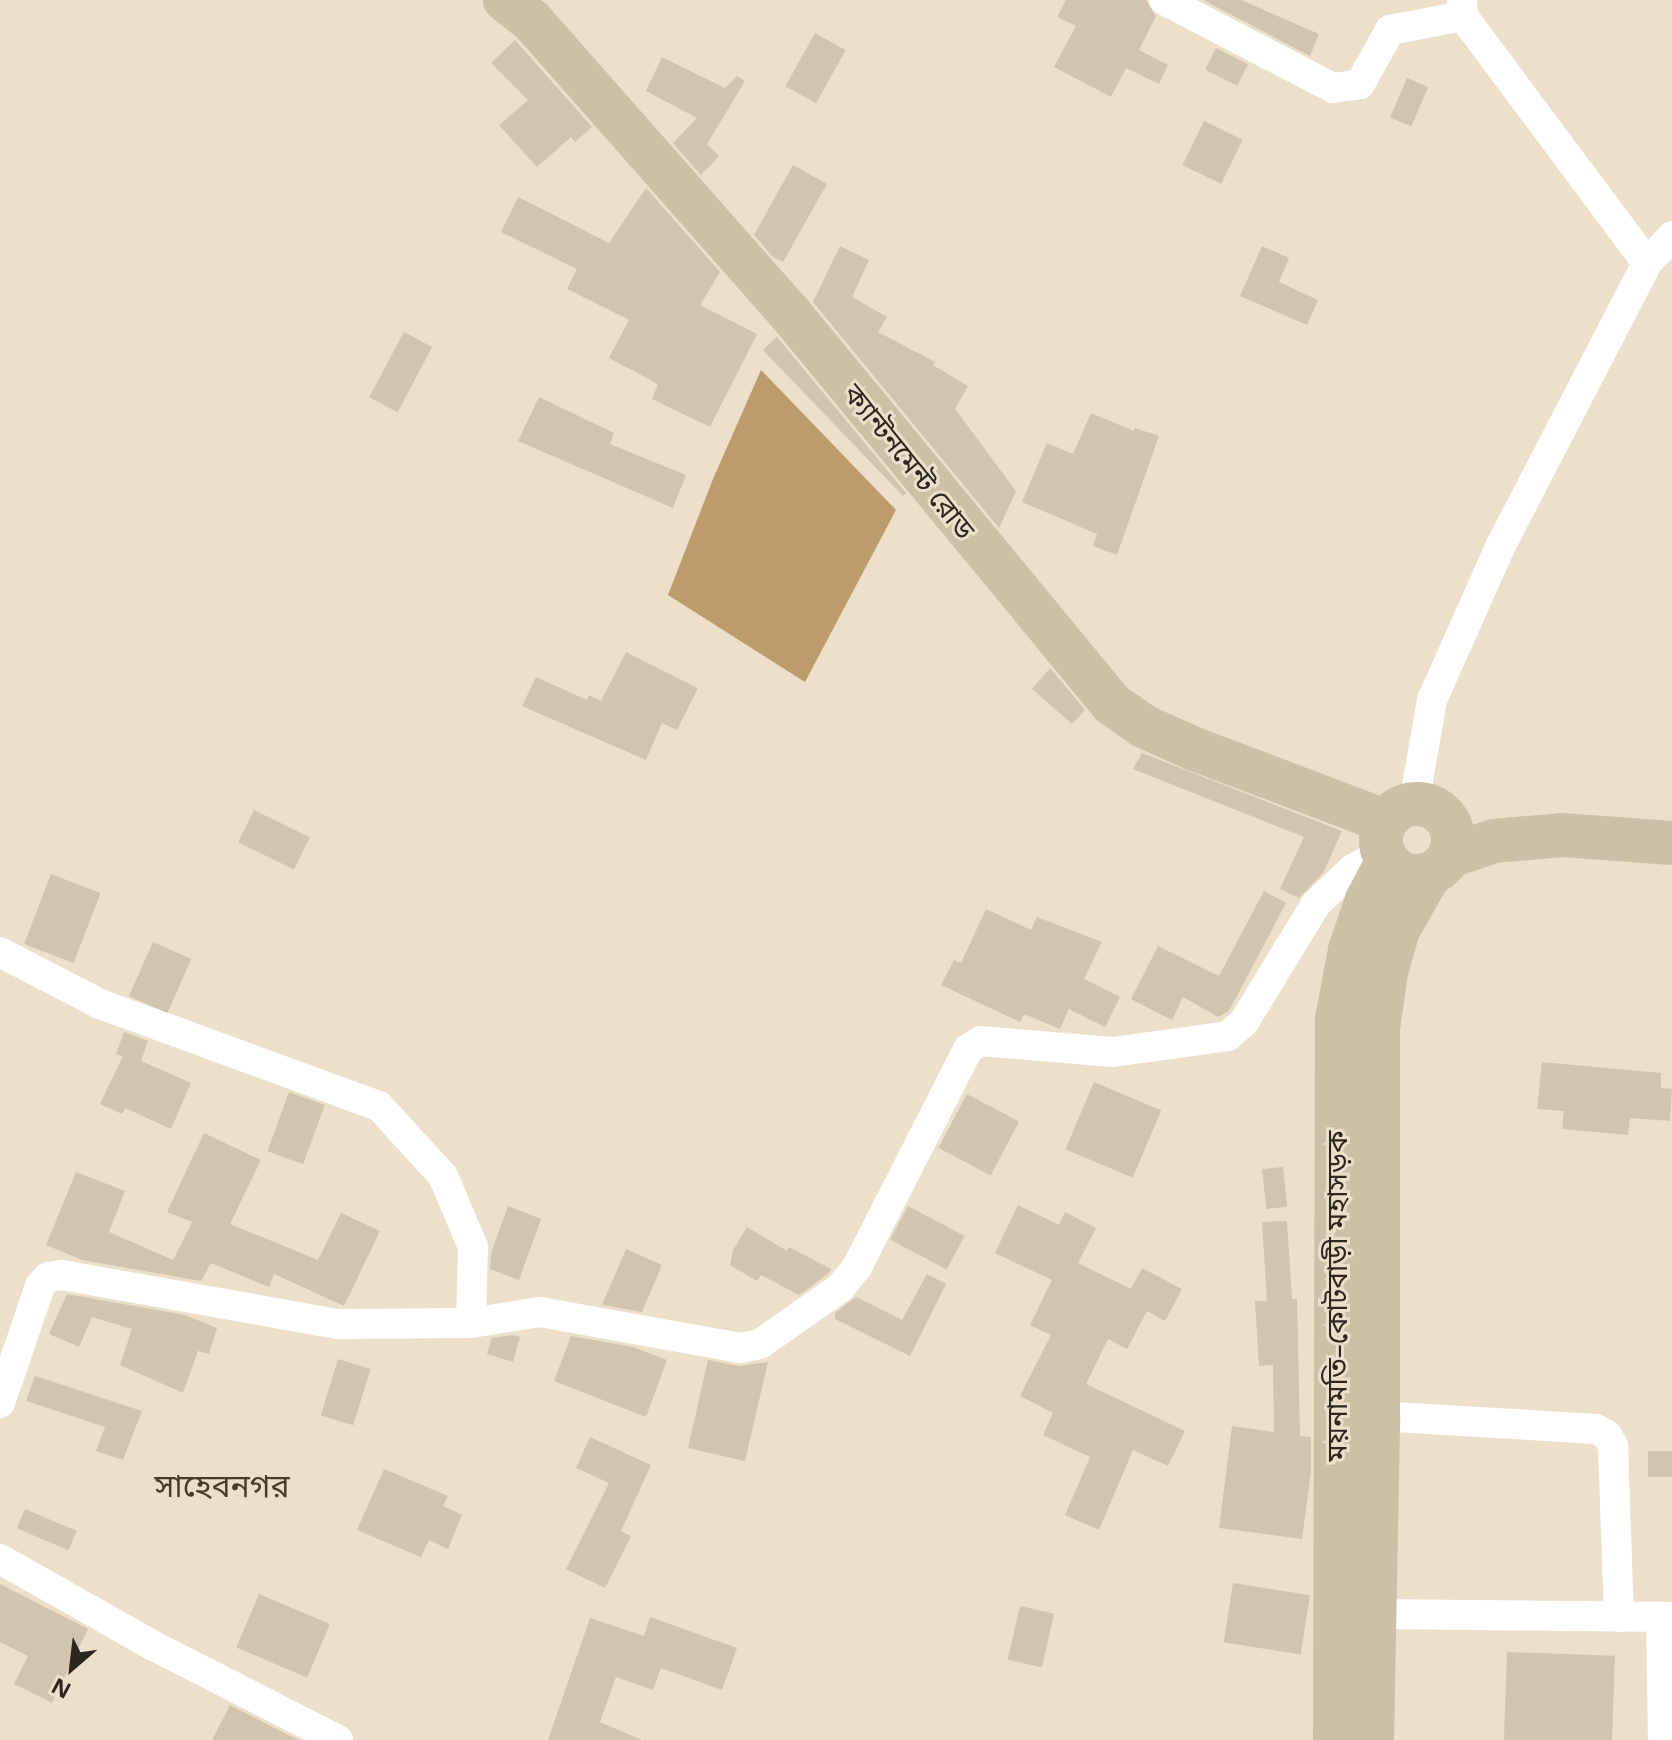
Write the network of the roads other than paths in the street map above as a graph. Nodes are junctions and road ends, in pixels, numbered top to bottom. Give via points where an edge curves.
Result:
1 (1164, 0) edge
2 (527, 7) edge
3 (1462, 8) edge
4 (1672, 236) edge
5 (1647, 263) junction
6 (1672, 826) edge
7 (1414, 842) junction
8 (1672, 843) edge
9 (0, 952) edge
10 (471, 1323) junction
11 (0, 1403) edge
12 (1378, 1416) junction
13 (0, 1559) edge
14 (1374, 1614) junction
15 (1619, 1617) junction
16 (1666, 1617) edge
17 (338, 1740) edge
18 (1335, 1740) edge
19 (1372, 1740) edge
20 (1663, 1740) edge

1 - 3 street via 1333,88 1360,84 1390,30
2 - 7 main road, ক্যান্টনমেন্ট রোড via 788,311 1112,704 1143,726
3 - 5 street
4 - 5 street
5 - 7 street via 1500,547 1432,700
6 - 7 main road via 1534,819
7 - 8 main road via 1562,835
7 - 10 street via 1353,869 1316,904 1244,1022 1228,1036 1113,1052 981,1041 968,1049 857,1267 840,1288 760,1344 741,1348 540,1312
7 - 12 main road, ময়নামতি–কোটবাড়ী মহাসড়ক via 1378,1028
7 - 18 main road, ময়নামতি–কোটবাড়ী মহাসড়ক via 1367,900 1350,950 1337,1019
9 - 10 street via 100,1004 379,1106 443,1176 473,1247
10 - 11 street via 338,1324 62,1275 48,1277 40,1286
12 - 14 main road, ময়নামতি–কোটবাড়ী মহাসড়ক
12 - 15 street via 1596,1429 1607,1435 1613,1446
13 - 17 street via 152,1645
14 - 15 street
14 - 19 main road, ময়নামতি–কোটবাড়ী মহাসড়ক
15 - 16 street
16 - 20 street

